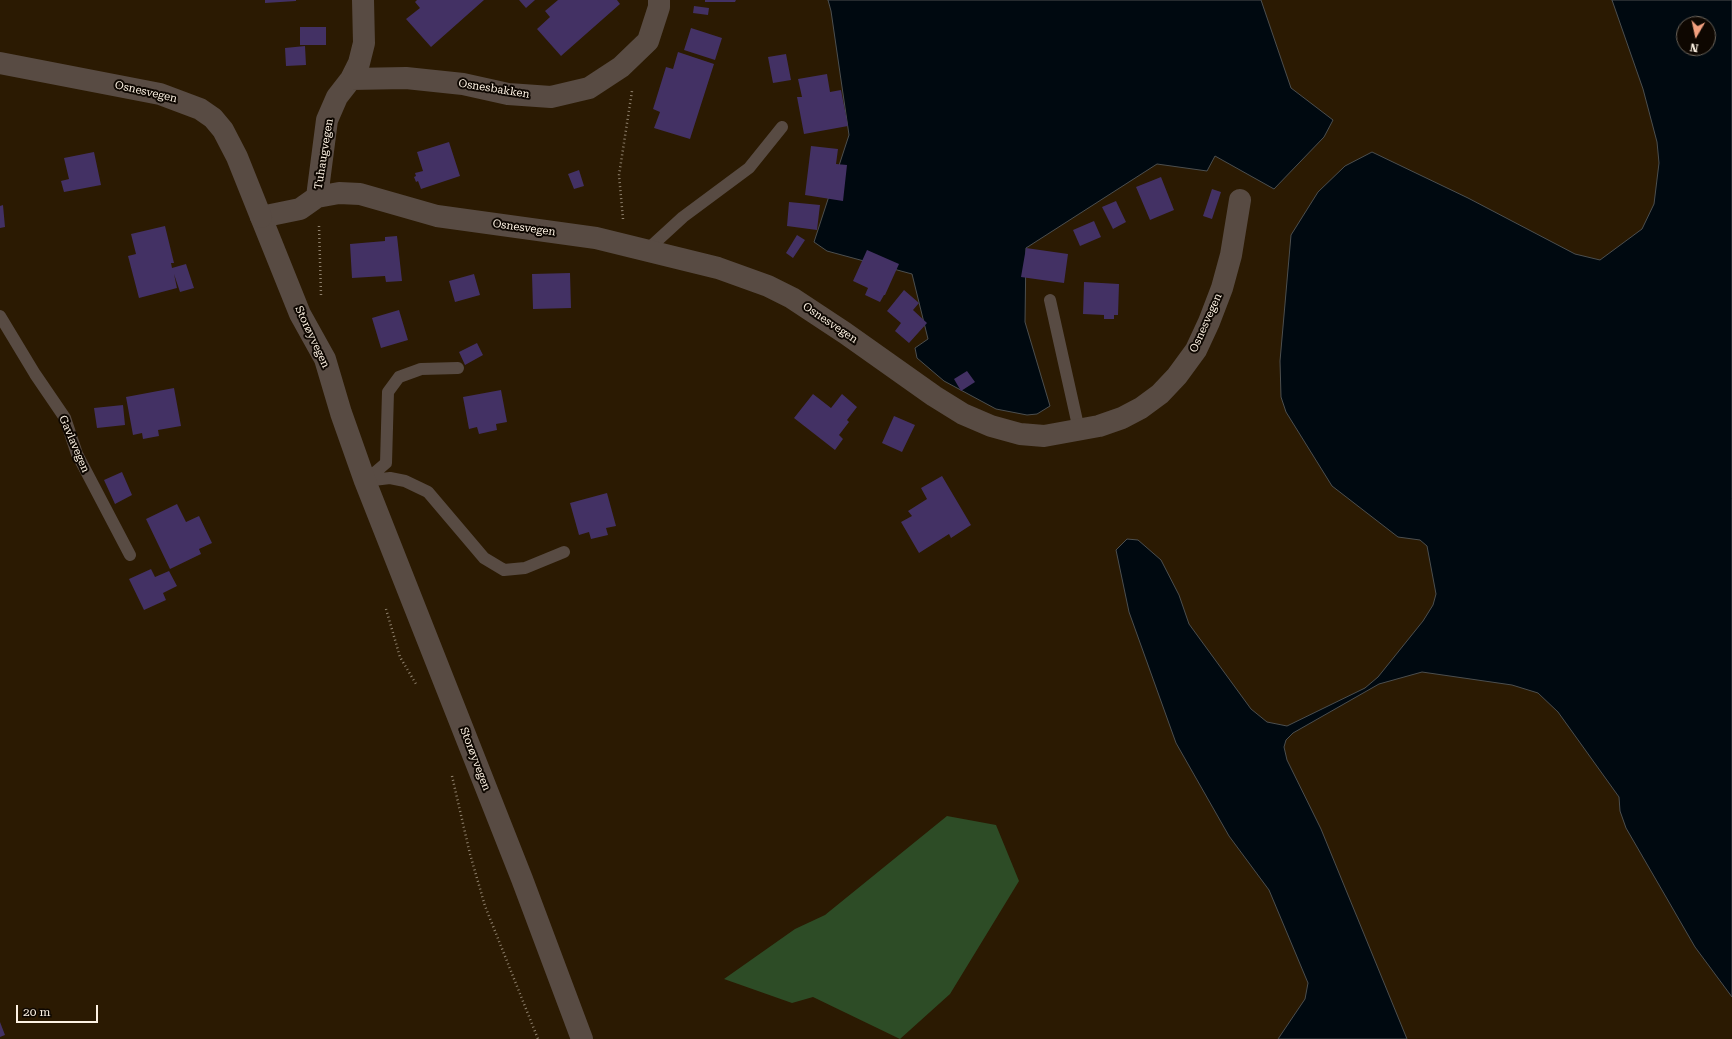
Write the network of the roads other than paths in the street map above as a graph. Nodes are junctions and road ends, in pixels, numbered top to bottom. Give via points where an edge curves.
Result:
1 (363, 0) edge
2 (660, 0) edge
3 (0, 63) edge
4 (351, 79) junction
5 (782, 127) dead end
6 (317, 197) junction
7 (1240, 200) dead end
8 (261, 217) junction
9 (647, 250) junction
10 (1050, 300) dead end
11 (0, 316) edge
12 (458, 368) dead end
13 (1079, 430) junction
14 (365, 481) junction
15 (564, 552) dead end
16 (130, 555) dead end
17 (582, 1039) edge

1 - 4 street, Tuhaugvegen via 364,43 359,63
2 - 4 street, Osnesbakken via 648,41 621,68 589,88 551,97 508,94 463,84 406,78
3 - 8 street, Osnesvegen via 160,94 200,109 213,118 223,130 237,157
4 - 6 street, Tuhaugvegen via 337,97 327,120
5 - 9 lane via 748,168 683,217
6 - 8 street, Osnesvegen via 300,209
6 - 9 street, Osnesvegen via 339,192 360,194 437,216 596,238
7 - 13 street, Osnesvegen via 1233,248 1222,288 1196,350 1160,394 1141,408 1122,418
8 - 14 street, Storøyvegen via 300,314 325,359
9 - 13 street, Osnesvegen via 718,268 786,295 934,396 963,414 991,426 1020,434 1044,436
10 - 13 lane
11 - 16 lane, Gavlavegen via 65,418 78,454
12 - 14 lane via 421,369 399,377 388,392 386,463
14 - 15 lane via 390,478 405,480 428,492 484,558 504,570 525,568
14 - 17 street, Storøyvegen via 522,879

